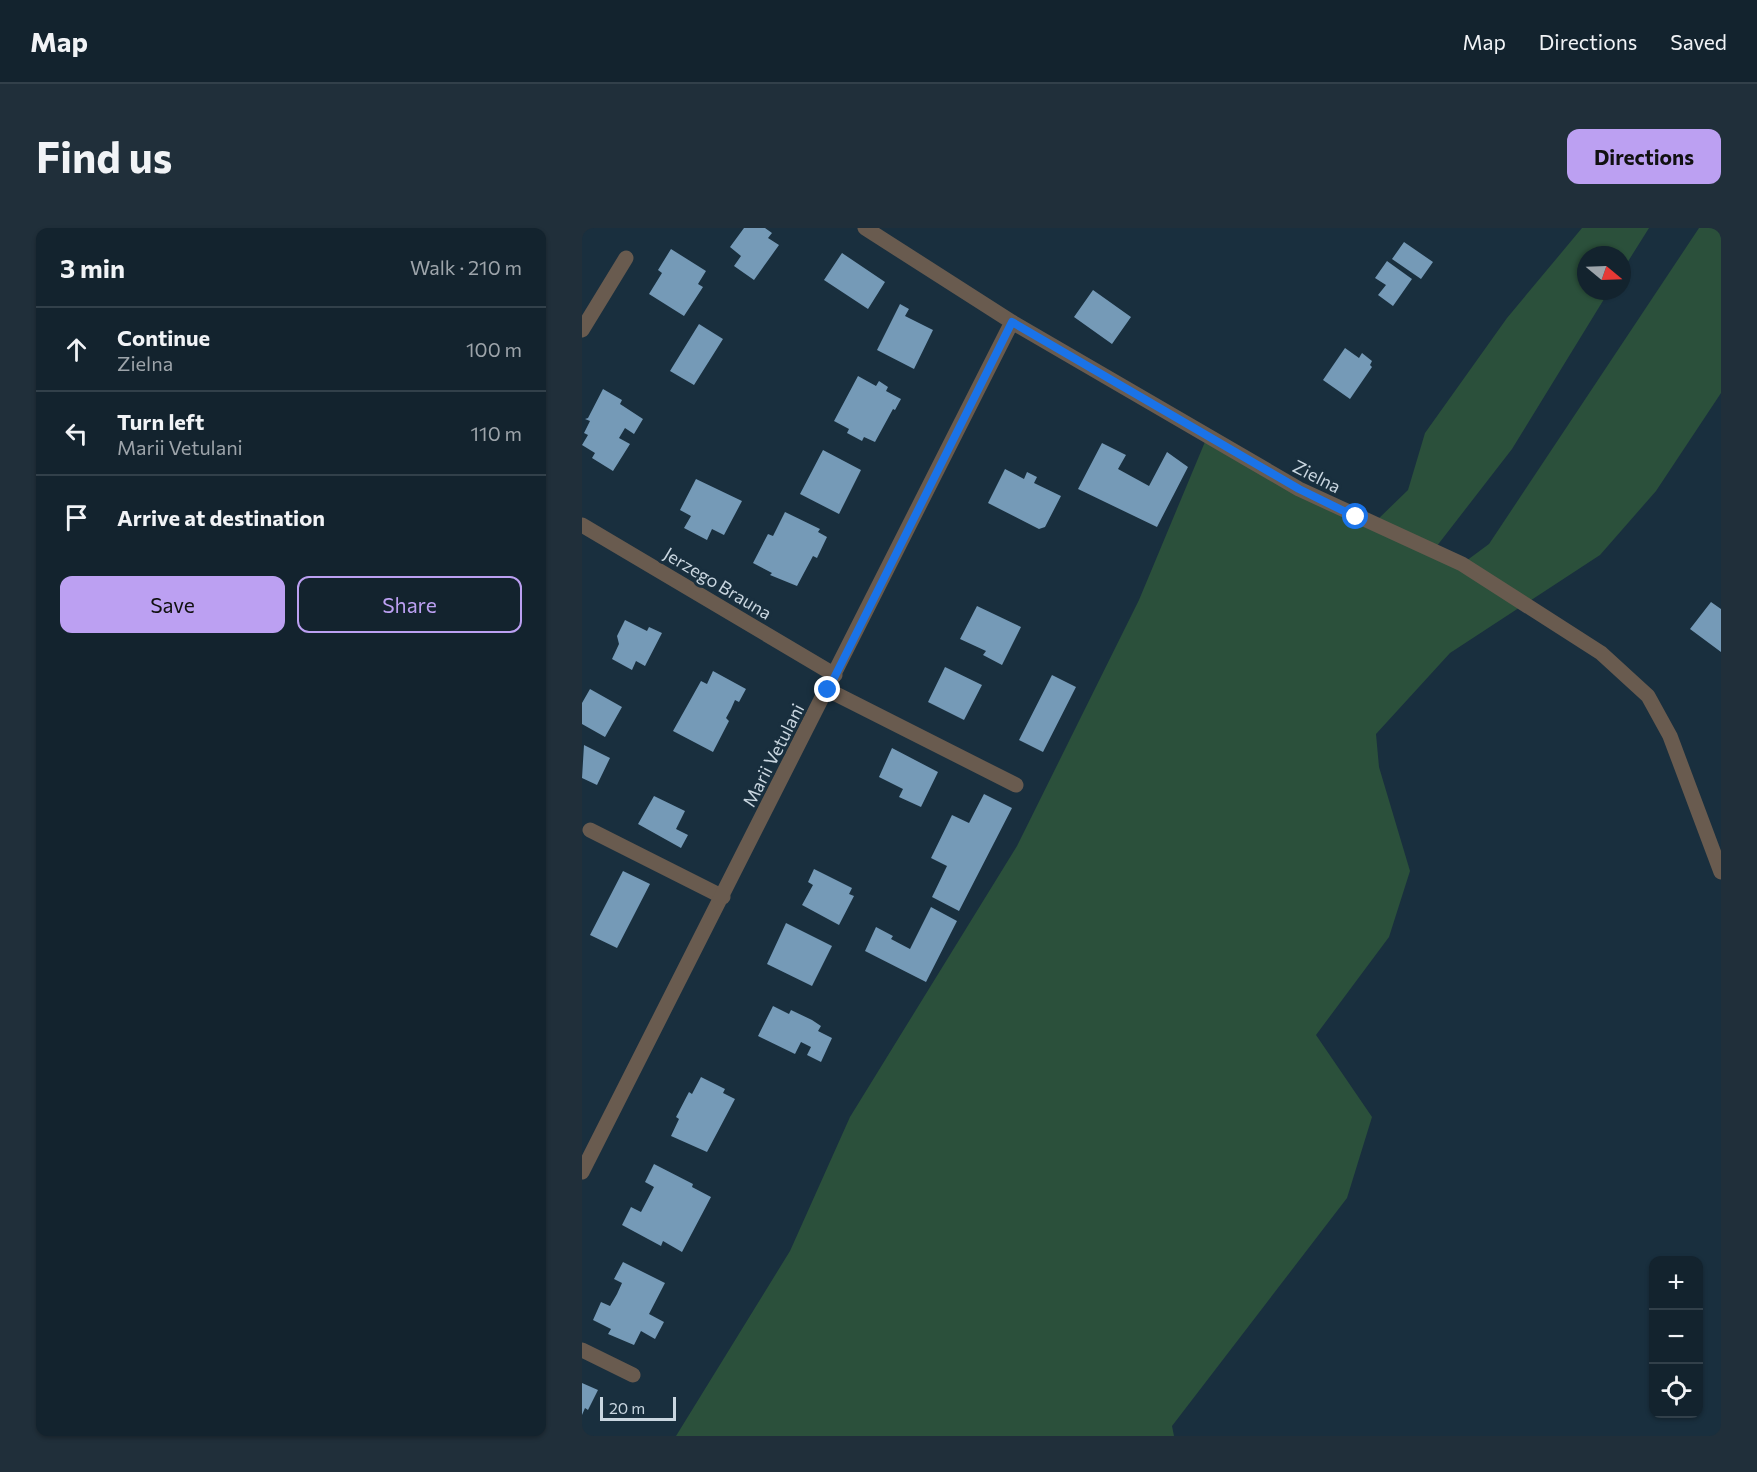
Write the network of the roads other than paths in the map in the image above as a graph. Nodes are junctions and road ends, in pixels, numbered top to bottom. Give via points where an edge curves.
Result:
1 (865, 228) edge
2 (626, 258) dead end
3 (1012, 322) junction
4 (582, 330) edge
5 (582, 525) edge
6 (835, 675) junction
7 (828, 690) junction
8 (1016, 785) dead end
9 (590, 830) dead end
10 (1721, 872) edge
11 (723, 897) junction
12 (582, 1172) edge
13 (582, 1350) edge
14 (633, 1375) dead end

1 - 3 street, Zielna
2 - 4 street
3 - 6 street, Marii Vetulani
3 - 10 street, Zielna via 1305,493 1462,564 1601,653 1648,696 1670,736
5 - 6 street, Jerzego Brauna
6 - 7 street, Marii Vetulani
7 - 8 street
7 - 11 street, Marii Vetulani
9 - 11 street
11 - 12 street, Marii Vetulani
13 - 14 street

